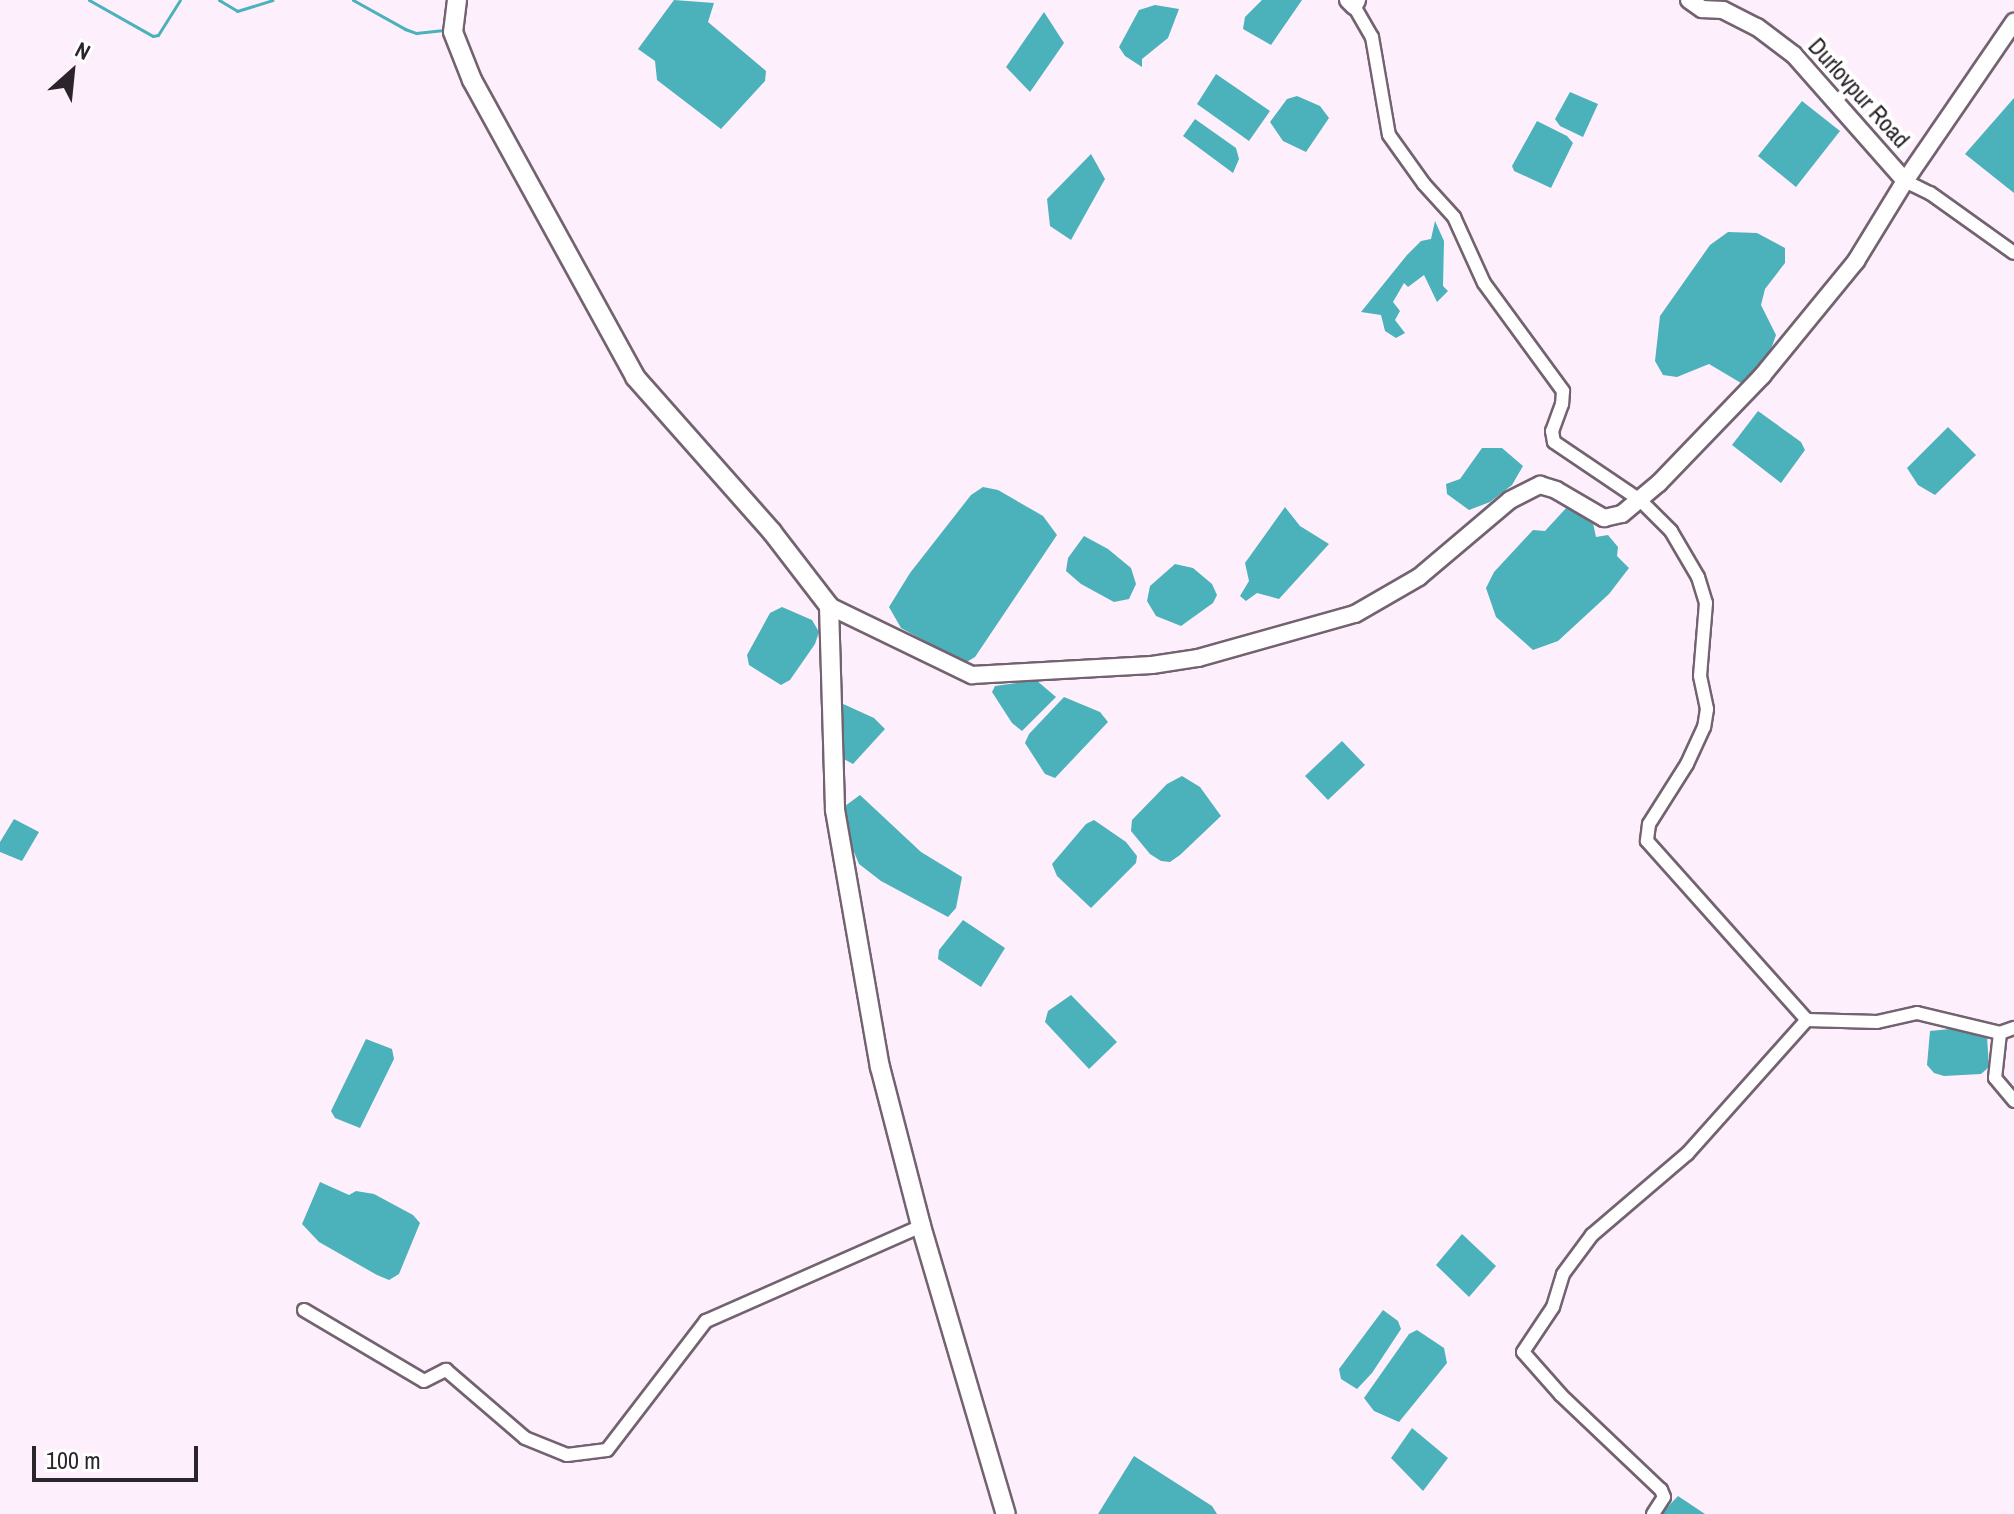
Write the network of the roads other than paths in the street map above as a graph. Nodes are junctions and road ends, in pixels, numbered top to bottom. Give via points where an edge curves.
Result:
1 (457, 0) edge
2 (1689, 0) edge
3 (1353, 2) edge
4 (2014, 22) edge
5 (1905, 181) junction
6 (2014, 253) edge
7 (1640, 500) junction
8 (829, 606) junction
9 (1807, 1020) junction
10 (2014, 1028) edge
11 (2000, 1033) junction
12 (2014, 1101) edge
13 (921, 1226) junction
14 (304, 1310) dead end
15 (1006, 1514) edge
16 (1653, 1514) edge

1 - 8 main road via 453,32 472,80 635,377 772,532
2 - 5 street, Durlovpur Road via 1757,27 1794,55
3 - 7 street via 1372,37 1389,135 1454,217 1484,283 1563,391 1554,442
4 - 5 street
5 - 6 street
5 - 7 street via 1856,261 1762,376
7 - 8 street via 1622,514 1604,518 1540,485 1510,500 1419,577 1355,614 1198,658 1152,665 972,675
7 - 9 street via 1684,550 1698,577 1706,613 1700,676 1707,709 1704,727 1649,824 1647,841
8 - 13 main road via 835,810 880,1067
9 - 11 street via 1877,1022 1917,1013
9 - 16 street via 1687,1154 1592,1235 1563,1274 1553,1307 1523,1352 1661,1490 1664,1497
10 - 11 street
11 - 12 street via 1995,1078
13 - 14 street via 706,1321 607,1450 567,1455 525,1438 446,1370 424,1381
13 - 15 main road

